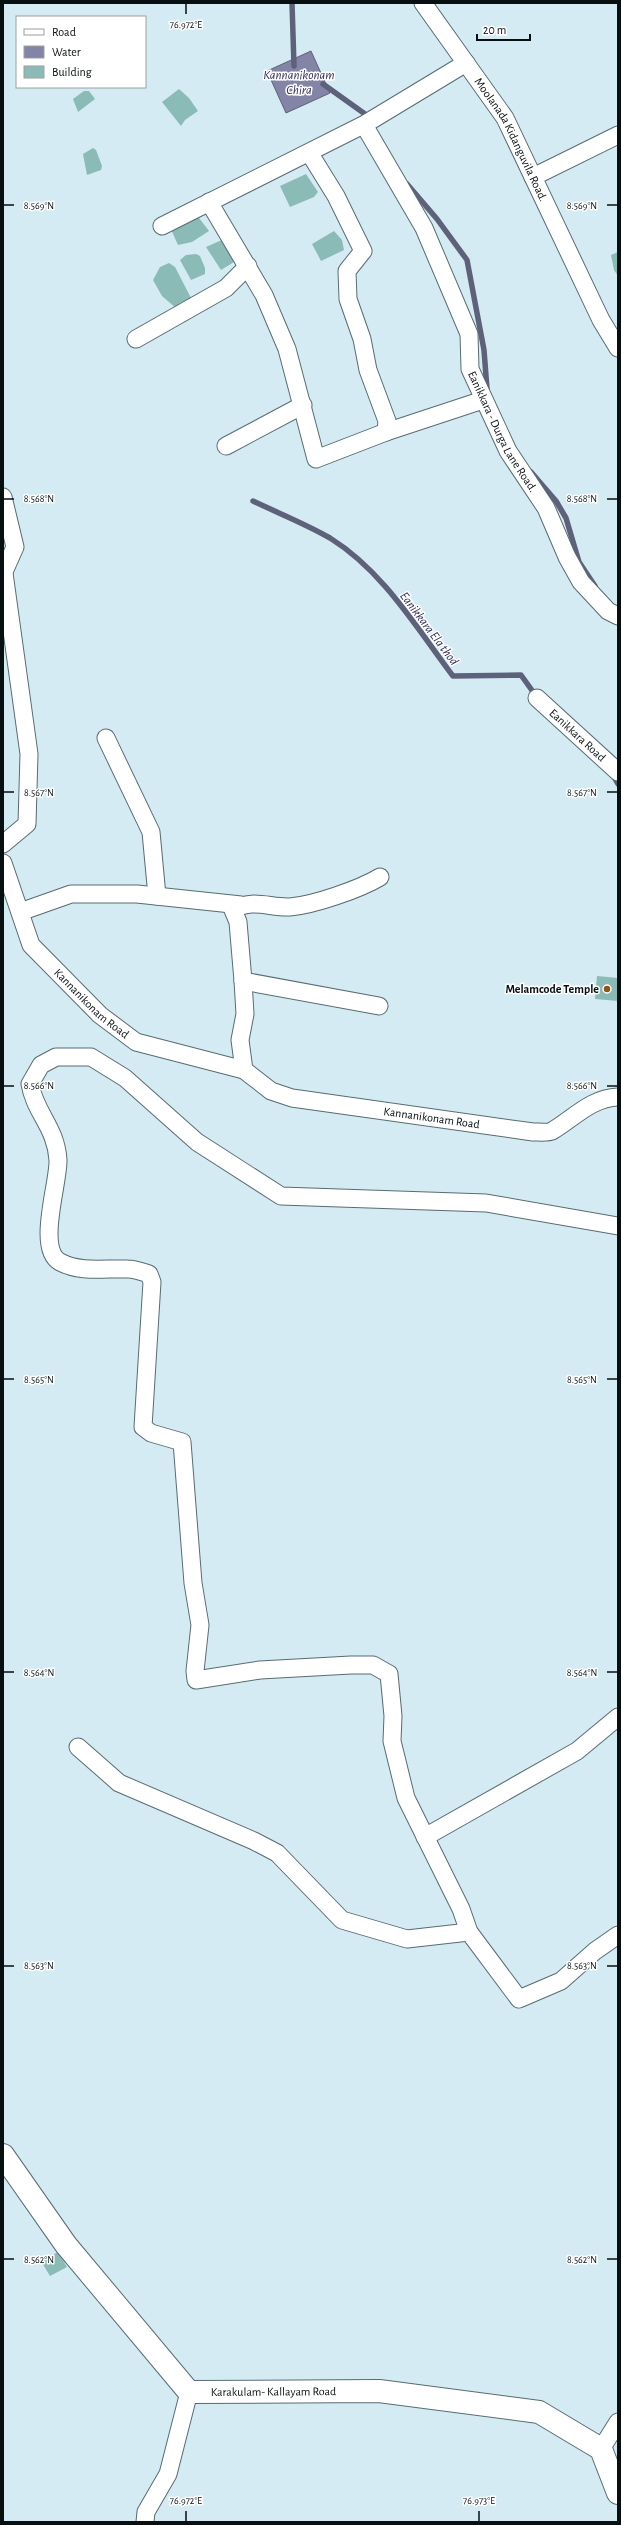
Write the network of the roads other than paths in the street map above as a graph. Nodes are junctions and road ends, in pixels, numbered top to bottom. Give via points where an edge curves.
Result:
1 (423, 3) edge
2 (466, 63) junction
3 (369, 122) junction
4 (618, 135) edge
5 (310, 154) junction
6 (533, 177) junction
7 (209, 202) junction
8 (162, 226) dead end
9 (248, 266) junction
10 (136, 339) dead end
11 (618, 348) edge
12 (483, 400) junction
13 (303, 405) junction
14 (386, 432) junction
15 (226, 446) dead end
16 (3, 497) edge
17 (3, 574) edge
18 (618, 616) edge
19 (537, 698) dead end
20 (106, 738) dead end
21 (618, 772) edge
22 (3, 844) edge
23 (3, 863) edge
24 (380, 877) dead end
25 (157, 896) junction
26 (241, 905) junction
27 (20, 912) junction
28 (243, 981) junction
29 (379, 1006) dead end
30 (244, 1070) junction
31 (618, 1097) edge
32 (618, 1226) edge
33 (618, 1717) edge
34 (78, 1747) dead end
35 (425, 1837) junction
36 (469, 1932) junction
37 (618, 1935) edge
38 (3, 2155) edge
39 (189, 2392) junction
40 (618, 2422) edge
41 (601, 2449) junction
42 (618, 2493) edge
43 (144, 2522) edge

1 - 2 street, Moolanada Kidanguvila Road.
2 - 3 street
2 - 6 street, Moolanada Kidanguvila Road. via 505,118
3 - 5 street
3 - 12 street, Eanikkara - Durga Lane Road. via 424,228 470,334 470,369
4 - 6 street
5 - 7 street
5 - 14 street via 336,196 363,251 347,271 348,299 362,339 368,370 387,421
6 - 11 street, Moolanada Kidanguvila Road. via 601,320
7 - 8 street
7 - 9 street
9 - 10 street via 226,288
9 - 13 street via 288,349
12 - 14 street
12 - 18 street, Eanikkara - Durga Lane Road. via 508,451 546,508 581,582 608,611
13 - 14 street via 316,459
13 - 15 street
16 - 17 street via 15,547
17 - 22 street via 29,754 27,824
19 - 21 street, Eanikkara Road
20 - 25 street via 151,832
23 - 27 street, Kannanikonam Road
24 - 26 street via 322,901 290,907 253,903
25 - 26 street
25 - 27 street via 71,894
26 - 28 street via 233,910 238,922
27 - 30 street, Kannanikonam Road via 31,945 76,992 136,1042
28 - 29 street
28 - 30 street via 245,1014 240,1040
30 - 31 street, Kannanikonam Road via 271,1091 292,1098 533,1132 551,1132 591,1105 607,1097
32 - 35 street via 486,1203 281,1196 197,1142 125,1078 91,1057 56,1057 41,1065 30,1084 33,1099 52,1129 58,1160 48,1246 58,1261 75,1268 130,1269 149,1274 152,1282 143,1427 151,1433 182,1442 193,1583 200,1625 196,1680 260,1670 351,1665 373,1665 389,1674 393,1716 392,1741 406,1798
33 - 35 street via 577,1751
34 - 36 street via 119,1783 277,1853 342,1920 407,1939
35 - 36 street via 461,1909
36 - 37 street via 519,1999 561,1981
38 - 39 street via 66,2245
39 - 41 street, Karakulam- Kallayam Road via 379,2391 539,2412
39 - 43 street via 168,2474 146,2512
40 - 41 street
41 - 42 street

